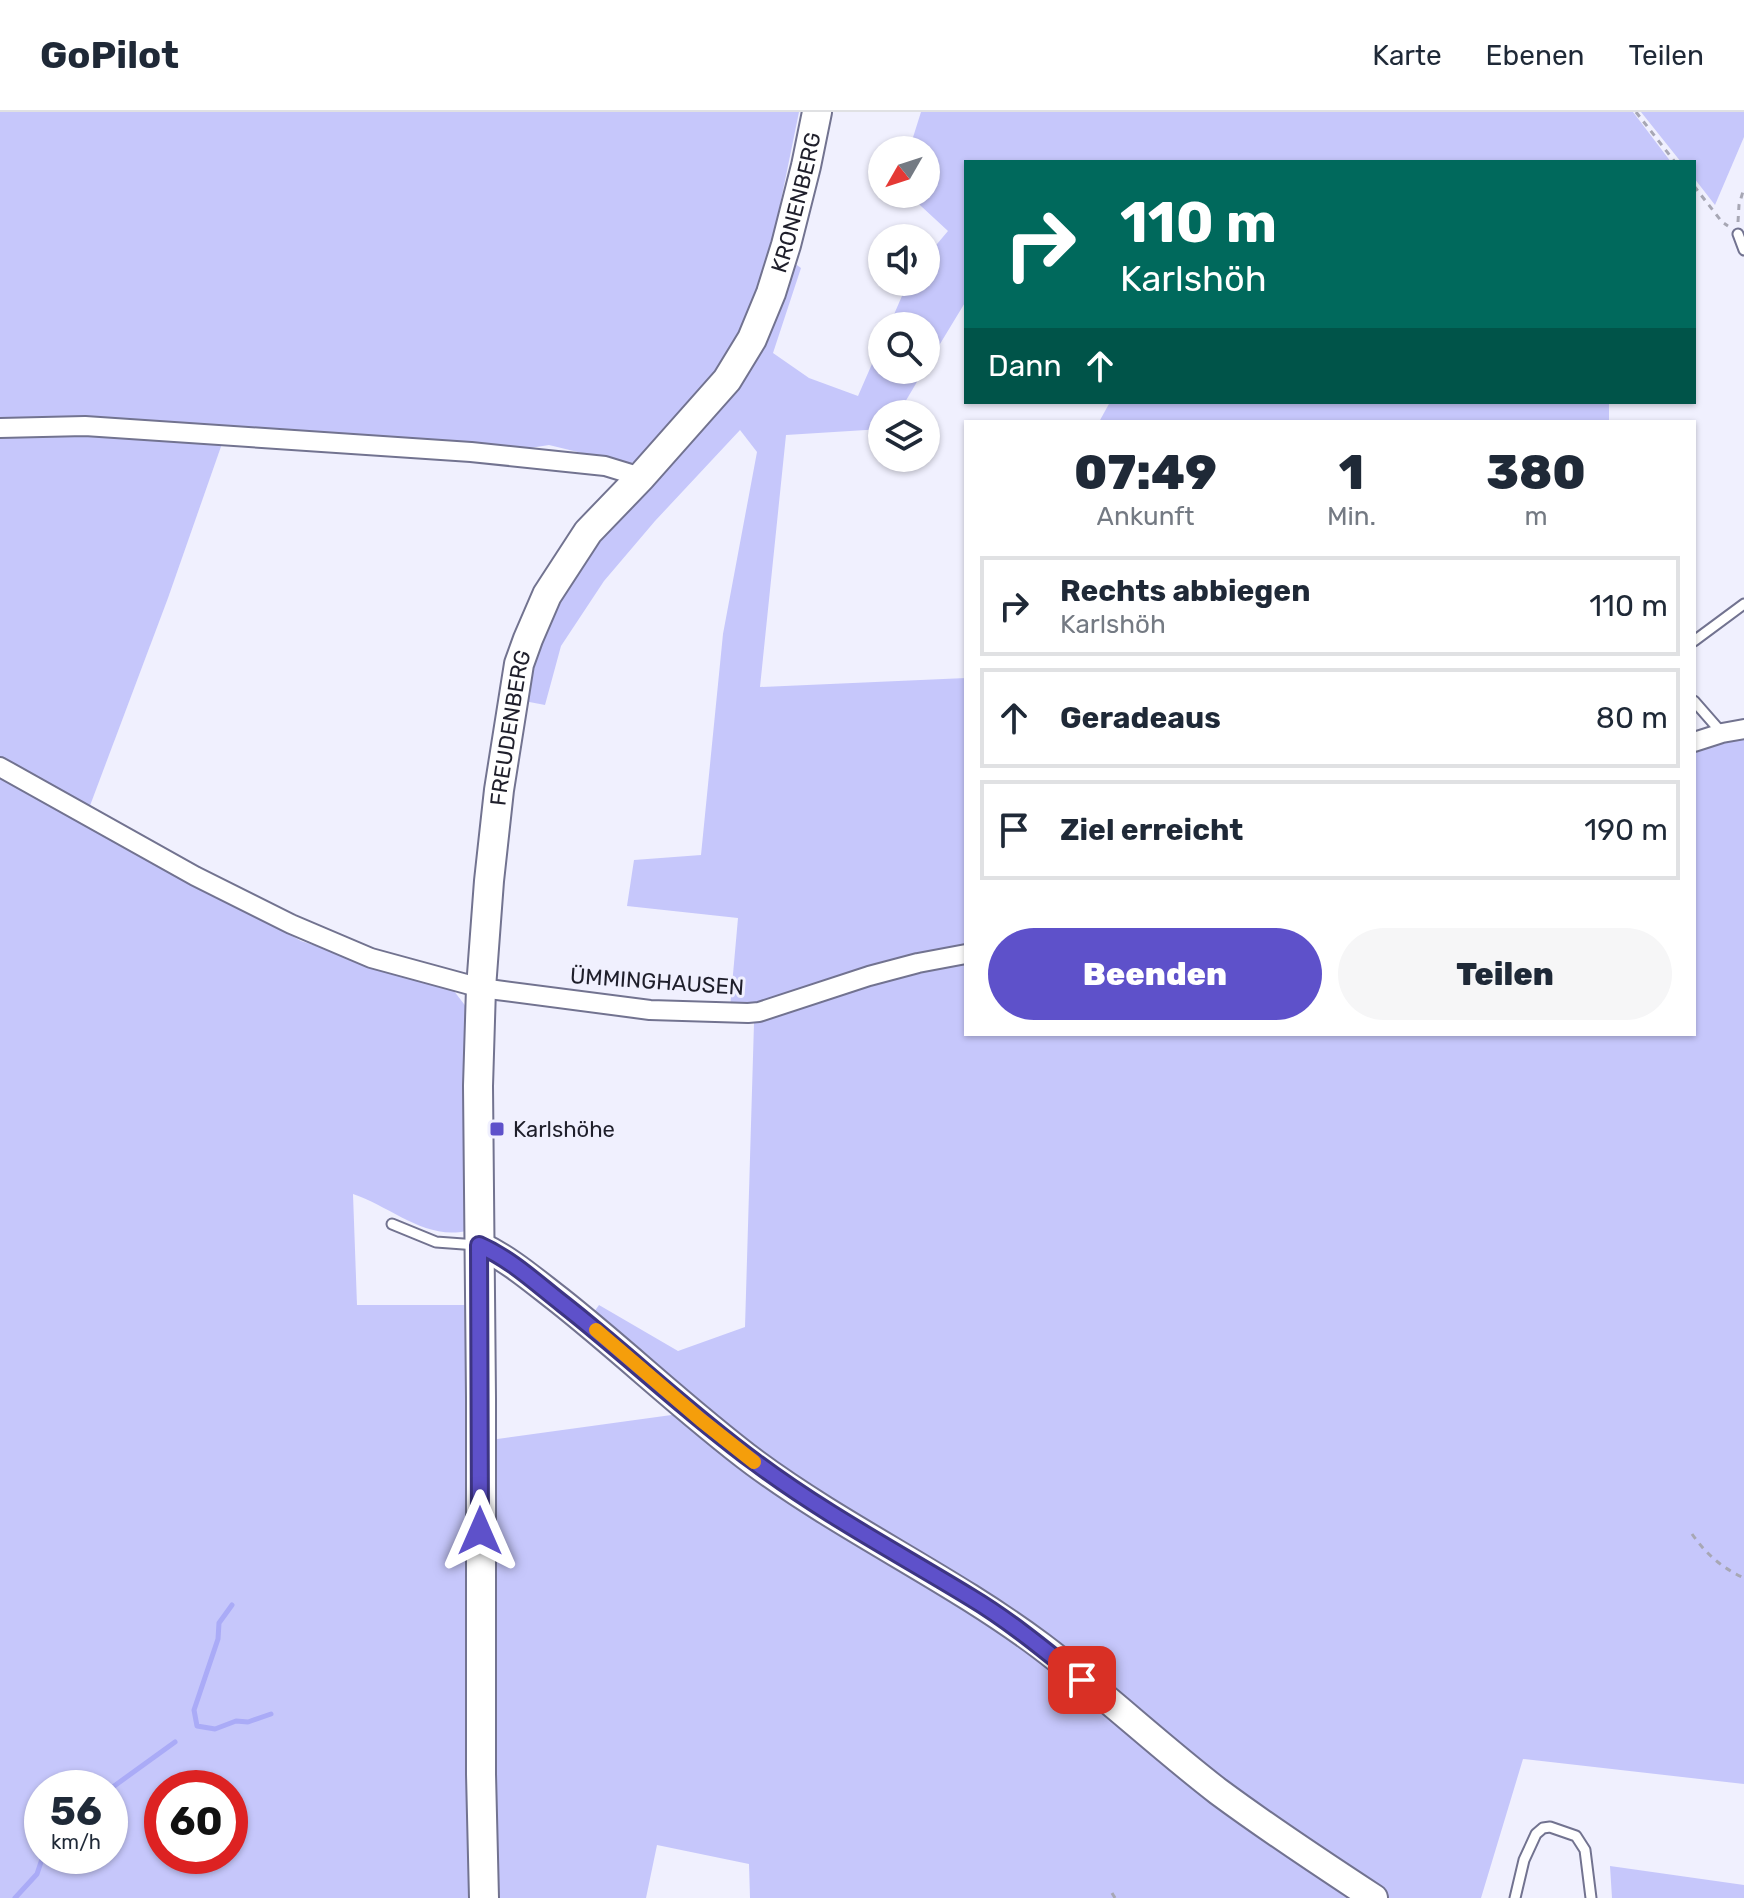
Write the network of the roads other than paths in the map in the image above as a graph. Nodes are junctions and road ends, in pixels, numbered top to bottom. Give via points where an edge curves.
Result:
1 (817, 112) edge
2 (1738, 234) road end
3 (1744, 250) edge
4 (771, 293) joint
5 (0, 428) edge
6 (641, 477) junction
7 (1744, 604) edge
8 (1696, 640) edge
9 (1696, 703) edge
10 (1744, 729) edge
11 (1722, 733) junction
12 (1696, 741) edge
13 (0, 767) edge
14 (964, 954) edge
15 (481, 988) junction
16 (392, 1224) dead end
17 (479, 1245) junction
18 (484, 1898) edge
19 (1374, 1898) edge
20 (1515, 1898) edge
21 (1591, 1898) edge

1 - 4 main road, KRONENBERG
2 - 3 lane
4 - 6 main road, FREUDENBERG via 727,380
5 - 6 street via 85,426 471,452 605,466
6 - 15 main road, FREUDENBERG via 573,554 542,605 519,664 497,805
7 - 8 lane
9 - 11 lane
10 - 11 street
11 - 12 street
13 - 15 street, ÜMMINGHAUSEN via 291,924 371,958
14 - 15 street, ÜMMINGHAUSEN via 869,976 748,1013 650,1010
15 - 17 main road, FREUDENBERG
16 - 17 lane via 436,1242
17 - 18 main road, FREUDENBERG
17 - 19 main road via 506,1259 586,1322 742,1453 797,1493 973,1599 1041,1647 1218,1791
20 - 21 lane via 1536,1834 1550,1827 1576,1836 1585,1850

